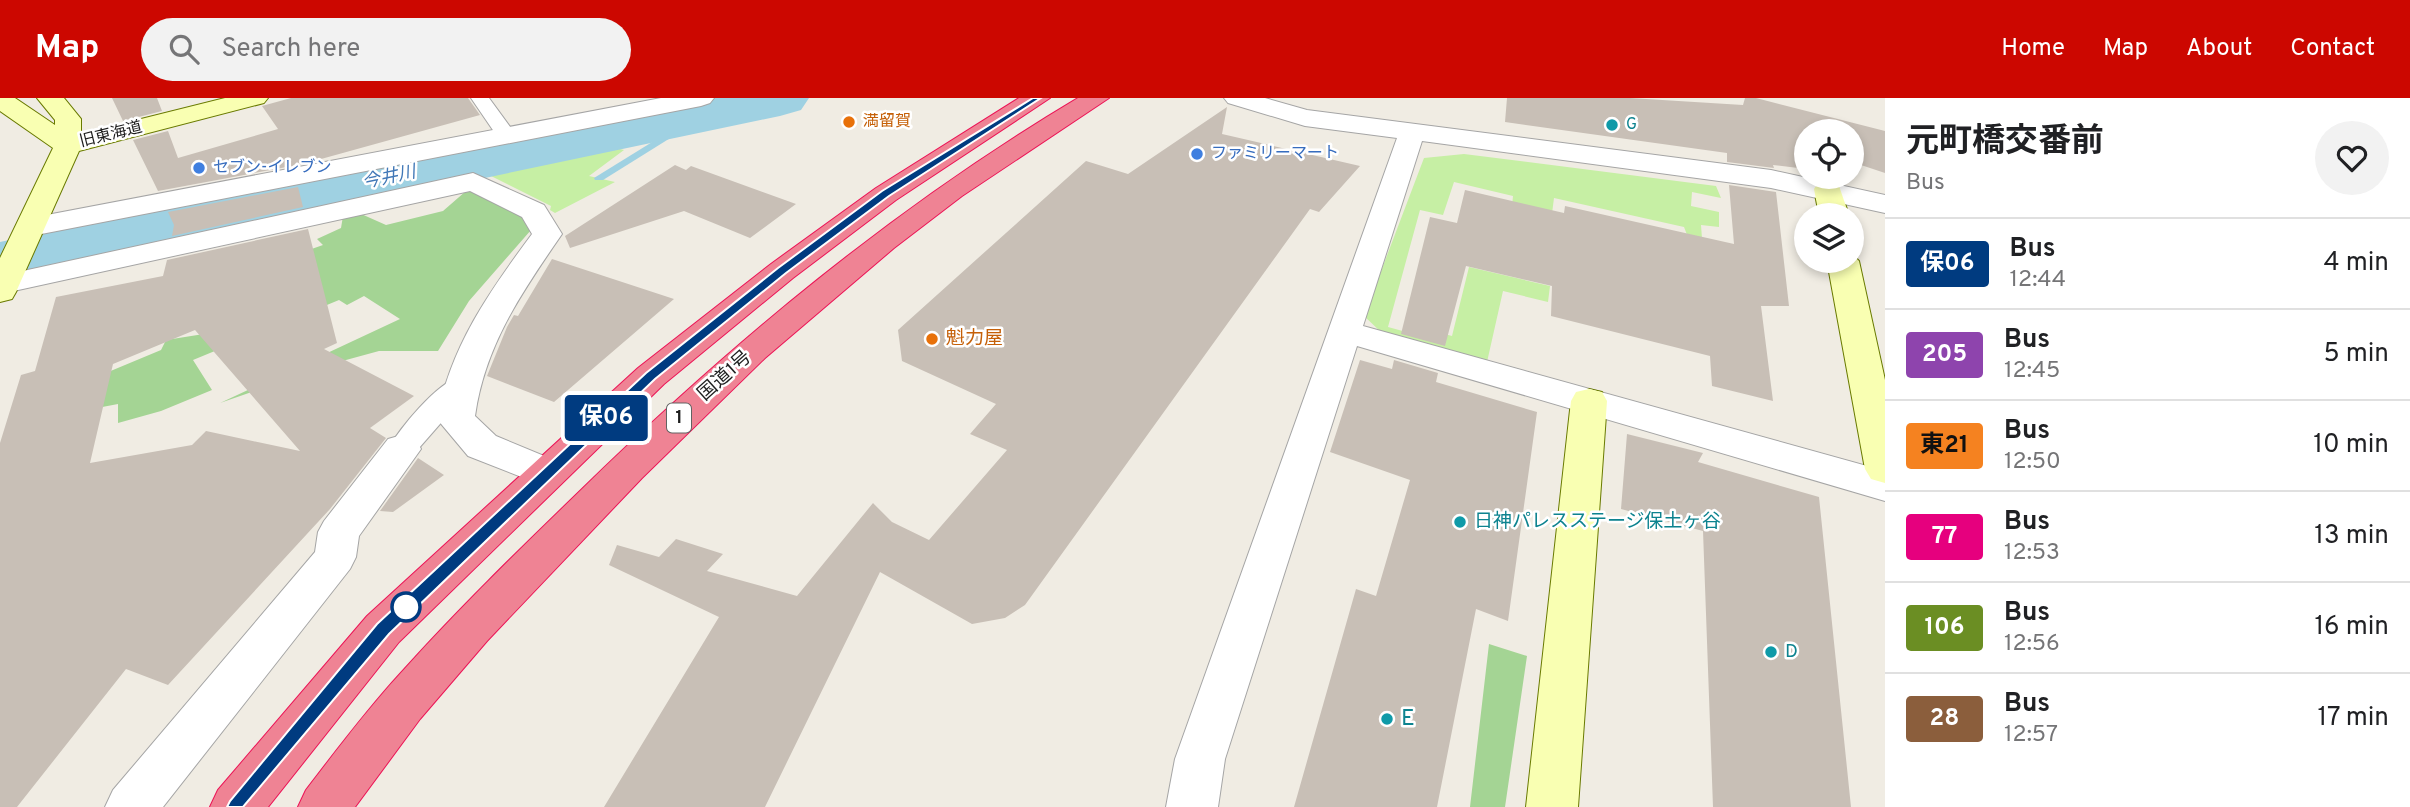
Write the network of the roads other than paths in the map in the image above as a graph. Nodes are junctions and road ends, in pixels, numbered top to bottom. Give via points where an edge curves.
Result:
1 (50, 98) edge
2 (255, 98) edge
3 (480, 98) edge
4 (701, 98) edge
5 (1037, 98) edge
6 (1096, 98) edge
7 (1237, 98) edge
8 (3, 104) edge
9 (1412, 132) junction
10 (506, 135) junction
11 (68, 146) junction
12 (1831, 202) edge
13 (1885, 204) edge
14 (14, 262) edge
15 (1845, 273) edge
16 (1345, 332) junction
17 (459, 386) junction
18 (1589, 401) junction
19 (402, 449) joint
20 (1885, 468) edge
21 (547, 473) junction
22 (1885, 486) edge
23 (131, 807) edge
24 (236, 807) edge
25 (324, 807) edge
26 (1192, 807) edge
27 (1552, 807) edge

1 - 11 street via 68,119
2 - 11 street, 旧東海道
3 - 10 lane
4 - 10 street
5 - 21 highway via 886,194 782,271 651,376
6 - 25 highway, 国道1号 / 1 via 963,183 880,245 776,329 653,441 415,690
7 - 9 street via 1305,118
8 - 11 street
9 - 12 street
9 - 16 street
10 - 14 street
11 - 14 street, 旧東海道
12 - 13 street
14 - 17 street via 473,182 534,211 547,234 480,331
15 - 20 street
16 - 18 street
16 - 26 street via 1200,759
17 - 19 lane via 435,405 423,427
17 - 21 street via 456,419 482,446
18 - 22 street
18 - 27 street
19 - 23 street via 339,532 335,557
21 - 24 highway via 383,629

